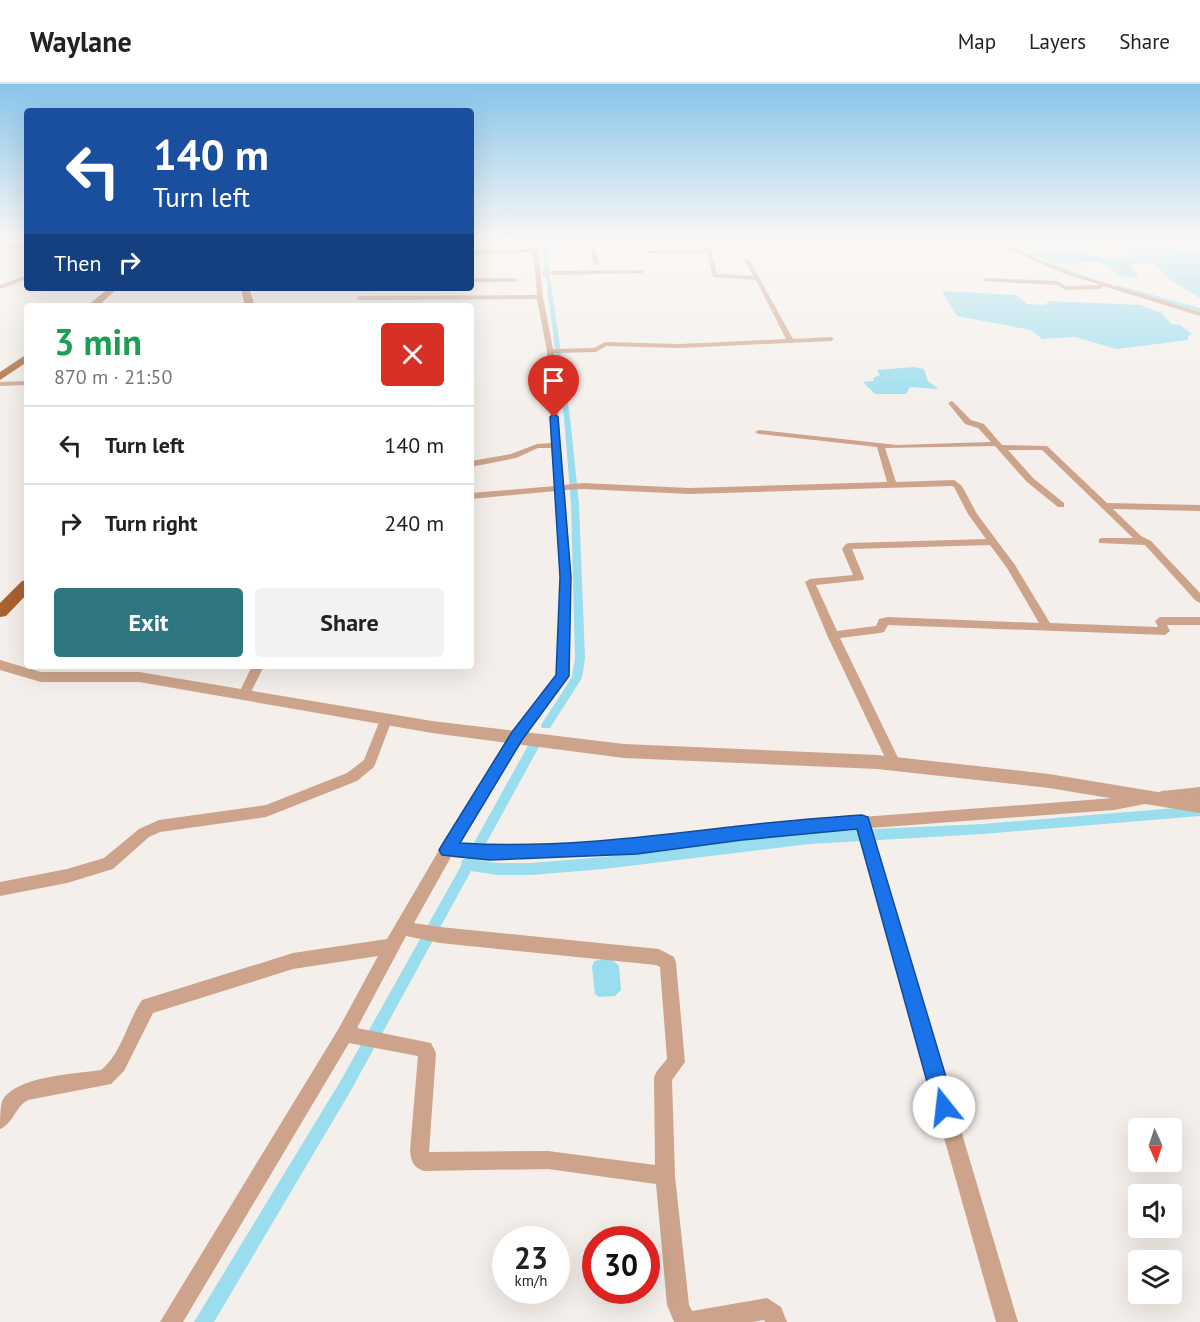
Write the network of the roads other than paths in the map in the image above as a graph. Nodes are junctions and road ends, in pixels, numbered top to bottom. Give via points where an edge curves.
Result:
1 (359, 298) edge
2 (540, 299) edge
3 (768, 299) edge
4 (1150, 299) edge
5 (357, 303) edge
6 (1200, 314) edge
7 (831, 339) dead end
8 (791, 342) junction
9 (553, 350) junction
10 (24, 359) edge
11 (0, 377) edge
12 (24, 383) edge
13 (0, 384) edge
14 (952, 403) dead end
15 (759, 432) dead end
16 (555, 445) junction
17 (880, 445) junction
18 (999, 446) junction
19 (474, 463) edge
20 (892, 483) junction
21 (564, 488) junction
22 (474, 496) edge
23 (1060, 505) dead end
24 (1106, 506) junction
25 (1200, 508) edge
26 (1102, 541) dead end
27 (1144, 541) junction
28 (991, 542) junction
29 (1184, 581) junction
30 (1200, 583) edge
31 (24, 588) edge
32 (1200, 599) edge
33 (0, 612) edge
34 (1200, 621) edge
35 (1047, 627) junction
36 (832, 635) junction
37 (0, 665) edge
38 (256, 669) edge
39 (244, 693) junction
40 (386, 720) junction
41 (517, 736) junction
42 (895, 764) junction
43 (1200, 793) edge
44 (1159, 797) junction
45 (1200, 806) edge
46 (865, 831) junction
47 (454, 850) junction
48 (0, 889) edge
49 (409, 929) junction
50 (392, 946) junction
51 (350, 1036) junction
52 (0, 1120) edge
53 (665, 1176) junction
54 (171, 1322) edge
55 (776, 1322) edge
56 (1007, 1322) edge

1 - 5 street
2 - 9 street
3 - 8 street
4 - 6 street
7 - 8 street
8 - 9 street via 605,344 596,350
9 - 16 street
10 - 11 main road
12 - 13 street
14 - 18 street via 968,422 981,426
15 - 17 street
16 - 19 street via 537,446 513,456
16 - 21 street
17 - 18 street
17 - 20 street
18 - 23 street
18 - 24 street via 1044,447
20 - 21 street via 696,491
20 - 28 street via 957,484
21 - 22 street
21 - 41 street via 563,676
24 - 25 street
24 - 27 street
26 - 27 street
27 - 29 street
28 - 35 street
28 - 36 street via 847,547 859,578 810,582
29 - 30 street
29 - 32 street
31 - 33 main road
34 - 35 street via 1160,621 1165,631
35 - 36 street via 888,621 880,629
36 - 42 street
37 - 39 street via 41,677 140,677
38 - 39 street
39 - 40 street
40 - 41 street
40 - 48 street via 369,763 352,777 266,811 159,826 144,833 108,864
41 - 42 street via 624,751
41 - 47 street
42 - 44 street
43 - 44 street
44 - 45 street
44 - 46 street
46 - 47 street via 742,832 637,846 489,853
46 - 56 street
47 - 49 street
49 - 50 street
49 - 53 street via 659,957 668,963 676,1062 663,1077
50 - 51 street
50 - 52 street via 292,961 148,1006 112,1073 105,1078 26,1091 15,1097
51 - 53 street via 425,1049 419,1150 424,1162 548,1160
51 - 54 street
53 - 55 street via 682,1315 688,1322 767,1309

